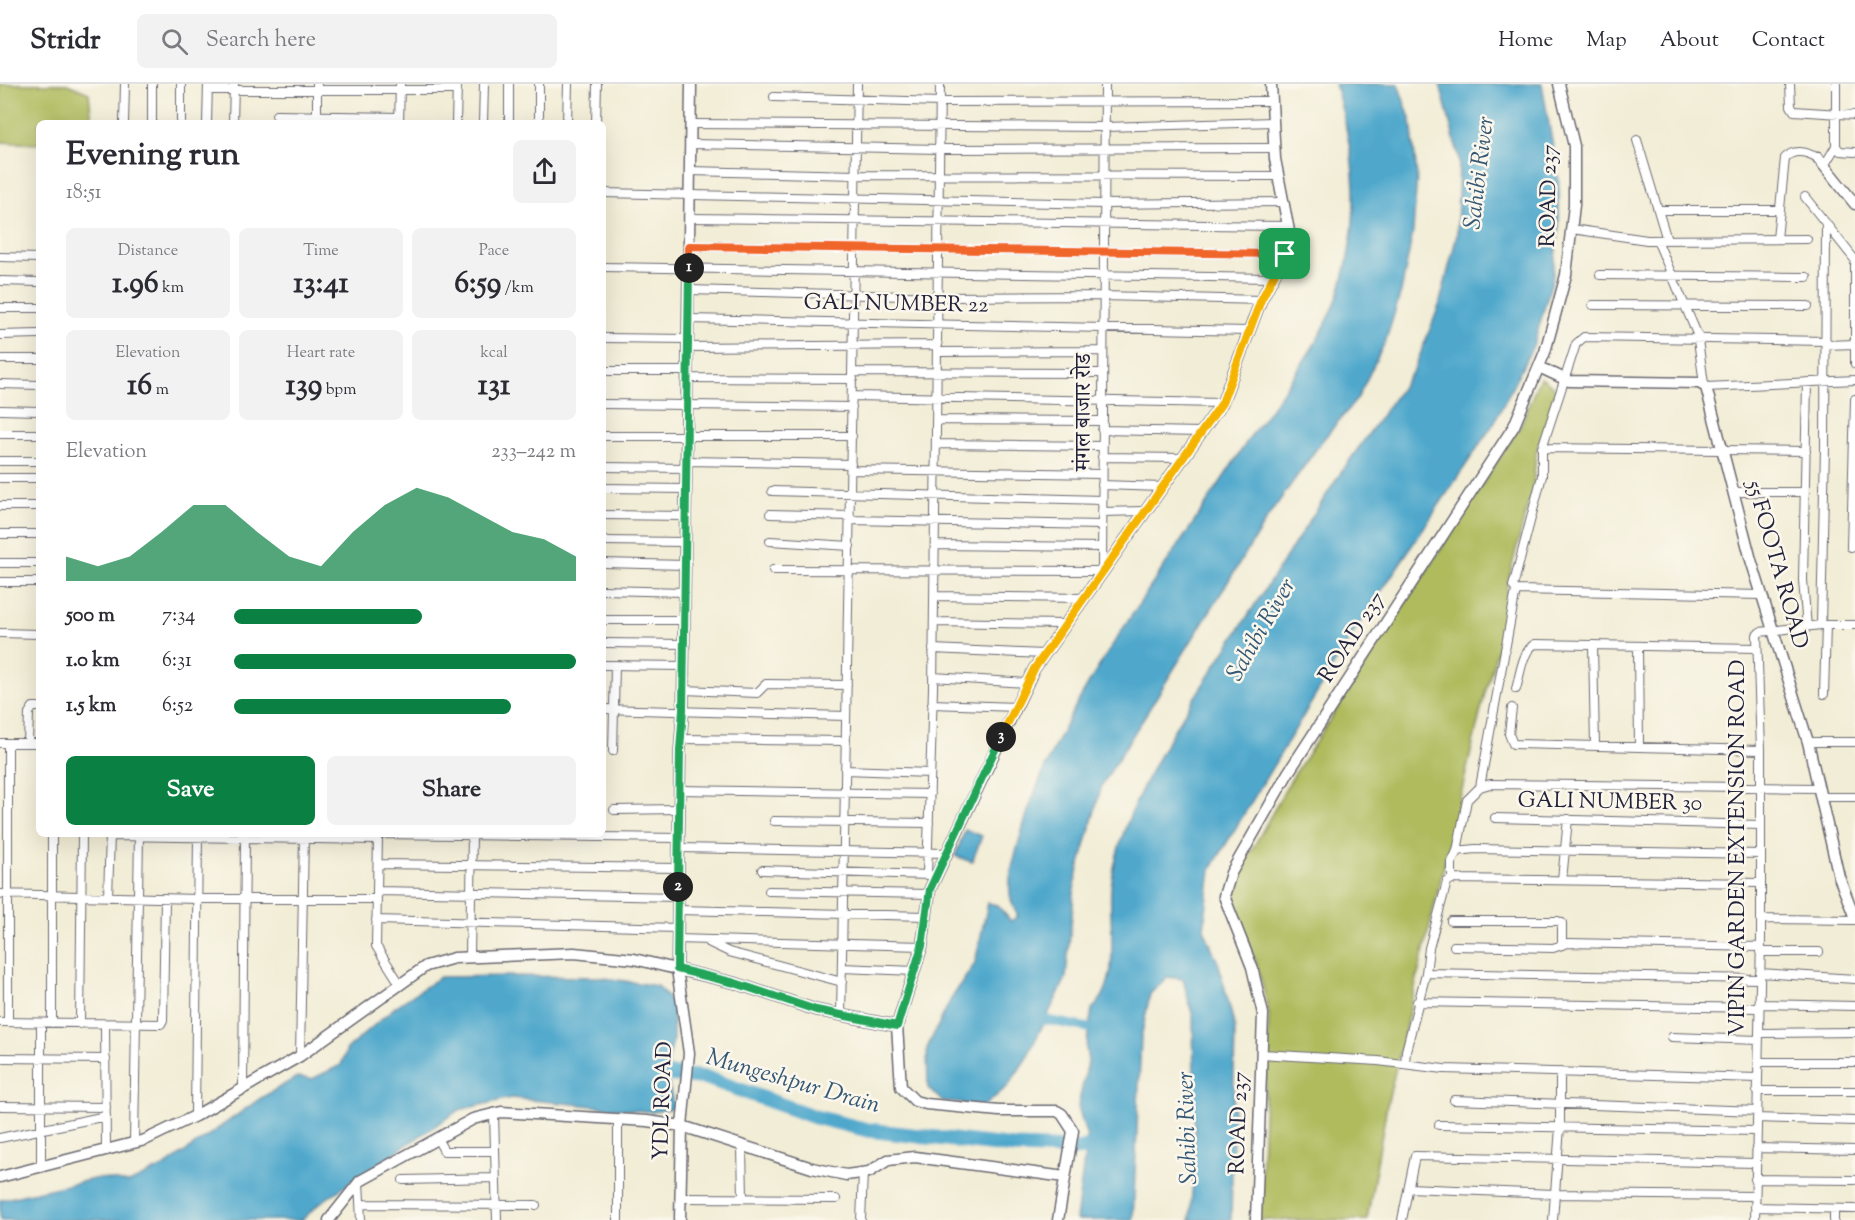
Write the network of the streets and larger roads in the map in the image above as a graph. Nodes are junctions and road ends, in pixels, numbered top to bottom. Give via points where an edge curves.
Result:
1 (125, 84) edge
2 (152, 84) edge
3 (181, 84) edge
4 (484, 84) edge
5 (509, 84) edge
6 (539, 84) edge
7 (568, 84) edge
8 (597, 84) edge
9 (690, 84) edge
10 (857, 84) edge
11 (940, 84) edge
12 (1105, 84) edge
13 (1271, 84) edge
14 (1559, 84) edge
15 (1790, 84) edge
16 (1836, 84) edge
17 (208, 87) edge
18 (234, 87) edge
19 (261, 87) edge
20 (317, 87) edge
21 (400, 87) edge
22 (457, 87) edge
23 (774, 97) dead end
24 (857, 100) junction
25 (1272, 101) junction
26 (940, 102) junction
27 (1105, 102) junction
28 (1836, 114) junction
29 (276, 115) dead end
30 (1855, 115) edge
31 (317, 119) edge
32 (124, 120) edge
33 (152, 120) edge
34 (181, 120) edge
35 (207, 120) edge
36 (233, 120) edge
37 (399, 120) edge
38 (456, 120) edge
39 (483, 120) edge
40 (508, 120) edge
41 (539, 120) edge
42 (567, 120) edge
43 (596, 120) edge
44 (1273, 122) junction
45 (690, 124) junction
46 (857, 125) junction
47 (940, 125) junction
48 (1105, 127) junction
49 (1637, 140) dead end
50 (690, 144) junction
51 (1836, 146) junction
52 (856, 147) junction
53 (1274, 148) junction
54 (940, 149) junction
55 (1104, 150) junction
56 (1855, 152) edge
57 (1821, 162) junction
58 (690, 171) junction
59 (856, 175) junction
60 (939, 176) junction
61 (1104, 176) junction
62 (1278, 176) junction
63 (606, 193) edge
64 (689, 195) junction
65 (856, 197) junction
66 (1805, 197) dead end
67 (939, 200) junction
68 (1284, 202) junction
69 (1104, 204) junction
70 (1855, 204) edge
71 (1658, 210) junction
72 (1779, 210) junction
73 (689, 218) junction
74 (856, 221) junction
75 (939, 222) junction
76 (1826, 223) junction
77 (1104, 224) junction
78 (1288, 226) junction
79 (1572, 229) junction
80 (1807, 239) dead end
81 (1657, 240) junction
82 (1667, 240) junction
83 (1777, 240) junction
84 (689, 246) junction
85 (855, 249) junction
86 (939, 250) junction
87 (1104, 251) junction
88 (1285, 254) junction
89 (0, 257) edge
90 (36, 258) edge
91 (1855, 262) edge
92 (606, 267) edge
93 (689, 268) junction
94 (855, 273) junction
95 (939, 273) junction
96 (1103, 273) junction
97 (1600, 275) dead end
98 (1672, 276) junction
99 (1808, 277) dead end
100 (1272, 278) junction
101 (0, 281) edge
102 (36, 282) edge
103 (689, 290) junction
104 (855, 294) junction
105 (1103, 296) junction
106 (939, 297) junction
107 (1261, 300) junction
108 (1593, 305) dead end
109 (1685, 305) junction
110 (1808, 306) dead end
111 (0, 308) edge
112 (36, 308) edge
113 (688, 319) junction
114 (854, 323) junction
115 (938, 325) junction
116 (1103, 327) junction
117 (1248, 331) junction
118 (36, 334) edge
119 (0, 335) edge
120 (606, 338) edge
121 (1699, 340) junction
122 (688, 343) junction
123 (1826, 343) junction
124 (1855, 344) edge
125 (854, 345) junction
126 (938, 348) junction
127 (1103, 351) junction
128 (36, 359) edge
129 (0, 360) edge
130 (1855, 364) edge
131 (1539, 367) junction
132 (606, 371) edge
133 (938, 373) junction
134 (1102, 373) junction
135 (688, 374) junction
136 (853, 375) junction
137 (1565, 380) junction
138 (1855, 380) edge
139 (1826, 381) junction
140 (1807, 382) junction
141 (0, 384) edge
142 (36, 385) edge
143 (1705, 385) junction
144 (853, 396) junction
145 (937, 398) junction
146 (1102, 399) junction
147 (1855, 399) edge
148 (1222, 403) junction
149 (606, 404) edge
150 (687, 405) junction
151 (852, 407) junction
152 (0, 410) edge
153 (36, 411) edge
154 (937, 420) junction
155 (1102, 425) junction
156 (1201, 432) junction
157 (0, 434) edge
158 (36, 435) edge
159 (606, 435) edge
160 (687, 435) junction
161 (852, 436) junction
162 (936, 444) junction
163 (1102, 446) junction
164 (1542, 448) junction
165 (1725, 450) junction
166 (1806, 451) junction
167 (1102, 457) junction
168 (1183, 458) junction
169 (0, 460) edge
170 (36, 461) edge
171 (687, 464) junction
172 (606, 467) edge
173 (851, 467) junction
174 (936, 470) junction
175 (1102, 474) junction
176 (0, 478) edge
177 (36, 478) edge
178 (1102, 485) junction
179 (1162, 487) junction
180 (606, 488) edge
181 (686, 489) junction
182 (772, 491) dead end
183 (1735, 492) junction
184 (1805, 492) junction
185 (851, 493) junction
186 (936, 495) junction
187 (1102, 500) junction
188 (0, 506) edge
189 (36, 506) edge
190 (1145, 511) junction
191 (1102, 512) junction
192 (770, 514) dead end
193 (606, 515) edge
194 (686, 516) junction
195 (850, 518) junction
196 (935, 522) junction
197 (1102, 525) junction
198 (0, 534) edge
199 (36, 534) edge
200 (606, 541) edge
201 (770, 541) dead end
202 (686, 542) junction
203 (935, 545) junction
204 (850, 546) junction
205 (1102, 547) junction
206 (1851, 547) dead end
207 (0, 562) edge
208 (36, 563) edge
209 (606, 563) edge
210 (685, 566) junction
211 (773, 570) dead end
212 (849, 570) junction
213 (934, 572) junction
214 (1102, 572) junction
215 (0, 582) edge
216 (36, 582) edge
217 (606, 590) edge
218 (1516, 590) junction
219 (685, 592) junction
220 (1762, 595) junction
221 (934, 596) junction
222 (1084, 598) junction
223 (606, 620) edge
224 (685, 620) junction
225 (934, 622) junction
226 (1065, 624) junction
227 (1824, 625) junction
228 (1855, 625) edge
229 (1807, 628) junction
230 (1773, 630) junction
231 (0, 633) edge
232 (36, 634) edge
233 (606, 643) edge
234 (684, 644) junction
235 (1593, 645) junction
236 (1638, 646) junction
237 (1756, 648) junction
238 (933, 649) junction
239 (1044, 654) junction
240 (606, 665) edge
241 (615, 665) junction
242 (684, 666) junction
243 (933, 677) junction
244 (1027, 683) junction
245 (847, 685) junction
246 (1516, 689) dead end
247 (684, 690) junction
248 (1824, 694) dead end
249 (932, 704) junction
250 (36, 707) edge
251 (1016, 707) junction
252 (1512, 708) dead end
253 (606, 709) edge
254 (614, 709) junction
255 (683, 710) junction
256 (846, 716) junction
257 (681, 739) junction
258 (846, 741) junction
259 (1808, 742) junction
260 (1855, 742) edge
261 (4, 743) edge
262 (28, 743) junction
263 (36, 743) edge
264 (1595, 746) junction
265 (1639, 747) junction
266 (1761, 750) junction
267 (612, 751) dead end
268 (845, 770) junction
269 (930, 773) junction
270 (1480, 787) junction
271 (1760, 789) junction
272 (679, 790) junction
273 (1820, 793) junction
274 (845, 794) junction
275 (930, 794) junction
276 (1855, 797) edge
277 (679, 809) junction
278 (614, 810) dead end
279 (1495, 818) dead end
280 (1568, 819) junction
281 (774, 821) dead end
282 (845, 821) junction
283 (929, 823) junction
284 (1761, 825) junction
285 (52, 837) edge
286 (82, 837) edge
287 (110, 837) edge
288 (139, 837) edge
289 (198, 837) edge
290 (245, 837) edge
291 (304, 837) edge
292 (378, 837) edge
293 (472, 837) edge
294 (524, 837) edge
295 (679, 843) junction
296 (844, 849) junction
297 (1566, 850) junction
298 (1457, 851) junction
299 (928, 852) junction
300 (947, 853) junction
301 (1761, 854) junction
302 (378, 864) junction
303 (470, 865) junction
304 (678, 868) junction
305 (762, 870) dead end
306 (843, 872) junction
307 (932, 875) junction
308 (1452, 879) junction
309 (1562, 880) junction
310 (1761, 883) junction
311 (769, 891) dead end
312 (470, 892) junction
313 (843, 892) junction
314 (0, 894) edge
315 (929, 894) junction
316 (10, 895) junction
317 (377, 895) junction
318 (51, 896) junction
319 (81, 897) junction
320 (108, 897) junction
321 (137, 897) junction
322 (678, 897) junction
323 (165, 898) junction
324 (197, 899) junction
325 (244, 899) junction
326 (303, 900) junction
327 (678, 910) junction
328 (843, 914) junction
329 (926, 916) junction
330 (1761, 919) junction
331 (1855, 919) edge
332 (376, 920) junction
333 (1451, 921) dead end
334 (470, 922) junction
335 (677, 934) junction
336 (705, 940) junction
337 (842, 944) junction
338 (1562, 945) junction
339 (922, 946) junction
340 (1454, 946) dead end
341 (1760, 950) junction
342 (1819, 952) dead end
343 (470, 956) junction
344 (842, 968) junction
345 (677, 969) junction
346 (915, 971) junction
347 (1426, 974) junction
348 (1760, 976) junction
349 (1855, 979) edge
350 (842, 982) junction
351 (400, 984) junction
352 (1417, 1002) junction
353 (1759, 1006) junction
354 (1855, 1006) edge
355 (841, 1016) junction
356 (4, 1022) edge
357 (41, 1023) junction
358 (52, 1023) junction
359 (80, 1024) junction
360 (105, 1024) junction
361 (135, 1025) junction
362 (897, 1026) junction
363 (1855, 1032) edge
364 (1759, 1036) junction
365 (1672, 1037) dead end
366 (1261, 1054) junction
367 (300, 1056) junction
368 (0, 1058) edge
369 (40, 1059) junction
370 (106, 1059) junction
371 (1758, 1062) junction
372 (1855, 1062) edge
373 (1406, 1064) junction
374 (1560, 1072) junction
375 (1758, 1078) junction
376 (243, 1090) junction
377 (1757, 1091) junction
378 (1855, 1091) edge
379 (1454, 1100) dead end
380 (1560, 1103) junction
381 (0, 1106) edge
382 (40, 1106) junction
383 (106, 1112) junction
384 (494, 1114) junction
385 (1757, 1114) junction
386 (195, 1116) junction
387 (618, 1119) junction
388 (1855, 1120) edge
389 (1439, 1125) dead end
390 (682, 1126) junction
391 (1560, 1127) junction
392 (40, 1130) junction
393 (1756, 1131) junction
394 (0, 1138) edge
395 (438, 1140) junction
396 (134, 1143) junction
397 (742, 1147) junction
398 (1756, 1148) junction
399 (1855, 1150) edge
400 (106, 1151) junction
401 (495, 1152) junction
402 (1556, 1159) junction
403 (1756, 1163) junction
404 (41, 1168) junction
405 (863, 1173) junction
406 (0, 1177) edge
407 (1065, 1177) junction
408 (496, 1178) junction
409 (1755, 1179) junction
410 (403, 1180) dead end
411 (1855, 1180) edge
412 (358, 1182) junction
413 (1409, 1188) junction
414 (1554, 1194) junction
415 (1755, 1196) junction
416 (681, 1198) junction
417 (744, 1198) junction
418 (836, 1199) dead end
419 (361, 1204) junction
420 (496, 1205) junction
421 (536, 1205) dead end
422 (1755, 1207) junction
423 (1834, 1209) junction
424 (1855, 1209) edge
425 (329, 1220) edge
426 (361, 1220) edge
427 (497, 1220) edge
428 (618, 1220) edge
429 (680, 1220) edge
430 (861, 1220) edge
431 (1058, 1220) edge
432 (1256, 1220) edge
433 (1402, 1220) edge
434 (1553, 1220) edge
435 (1755, 1220) edge
436 (1834, 1220) edge

1 - 32 street
2 - 33 street
3 - 34 street
4 - 39 street
5 - 40 street
6 - 41 street
7 - 42 street
8 - 43 street
9 - 45 street, YDL ROAD
10 - 24 street
11 - 26 street
12 - 27 street, मंगल बाजार रोड
13 - 25 street
14 - 79 street, ROAD 237 via 1574,146
15 - 28 street via 1794,111
16 - 28 street
17 - 18 street
17 - 35 street
18 - 19 street
18 - 36 street
19 - 20 street
20 - 21 street
20 - 31 street
21 - 22 street
21 - 37 street
22 - 38 street
23 - 24 street
24 - 26 street
24 - 46 street
25 - 27 street
25 - 44 street
26 - 27 street
26 - 47 street
27 - 48 street, मंगल बाजार रोड
28 - 30 street
28 - 51 street
29 - 31 street
31 - 37 street
44 - 48 street
44 - 53 street
45 - 46 street
45 - 50 street, YDL ROAD
46 - 47 street
46 - 52 street
47 - 48 street
47 - 54 street
48 - 55 street, मंगल बाजार रोड
49 - 71 street
50 - 52 street
50 - 58 street, YDL ROAD
51 - 56 street via 1840,152
51 - 57 street
52 - 54 street
52 - 59 street
53 - 55 street
53 - 62 street
54 - 55 street
54 - 60 street
55 - 61 street, मंगल बाजार रोड
57 - 70 street
57 - 72 street via 1808,152 1794,152 1785,158
58 - 59 street
58 - 64 street, YDL ROAD
59 - 60 street
59 - 65 street
60 - 61 street
60 - 67 street
61 - 62 street
61 - 69 street, मंगल बाजार रोड
62 - 68 street
63 - 64 street
64 - 65 street
64 - 73 street, YDL ROAD
65 - 67 street
65 - 74 street
66 - 76 street
67 - 69 street
67 - 75 street
68 - 69 street
68 - 78 street
69 - 77 street, मंगल बाजार रोड
71 - 72 street
71 - 82 street
72 - 83 street
73 - 74 street
73 - 84 street, YDL ROAD
74 - 75 street
74 - 85 street
75 - 77 street
75 - 86 street
76 - 91 street
76 - 123 street
77 - 78 street
77 - 87 street, मंगल बाजार रोड
78 - 88 street
79 - 81 street
79 - 131 street, ROAD 237 via 1566,275
80 - 83 street
81 - 82 street
81 - 98 street
82 - 83 street
84 - 85 street
84 - 93 street, YDL ROAD
85 - 86 street
85 - 94 street
86 - 87 street
86 - 95 street
87 - 88 street
87 - 96 street, मंगल बाजार रोड
88 - 100 street
89 - 90 street
91 - 124 street
92 - 93 street
93 - 94 street
93 - 103 street, YDL ROAD
94 - 95 street
94 - 104 street
95 - 96 street
95 - 106 street
96 - 100 street
96 - 105 street, मंगल बाजार रोड
97 - 98 street
98 - 99 street
98 - 109 street
100 - 107 street
101 - 102 street
103 - 104 street
103 - 113 street, YDL ROAD
104 - 106 street
104 - 114 street
105 - 106 street
105 - 107 street
105 - 116 street, मंगल बाजार रोड
106 - 115 street
107 - 117 street
108 - 109 street
109 - 110 street
109 - 121 street
111 - 112 street
113 - 114 street, GALI NUMBER 22
113 - 122 street, YDL ROAD
114 - 115 street, GALI NUMBER 22
114 - 125 street
115 - 116 street, GALI NUMBER 22
115 - 126 street
116 - 117 street, GALI NUMBER 22
116 - 127 street, मंगल बाजार रोड
117 - 148 street
118 - 119 street
120 - 122 street
121 - 123 street
121 - 137 street via 1584,337 1576,344
121 - 143 street
122 - 125 street
122 - 135 street, YDL ROAD
123 - 124 street
123 - 139 street
124 - 130 street
125 - 126 street
125 - 136 street
126 - 127 street
126 - 133 street
127 - 134 street, मंगल बाजार रोड
128 - 129 street
131 - 137 street
131 - 366 street, ROAD 237 via 1514,426 1288,773 1231,873 1224,896 1252,967 1263,1014
132 - 135 street
133 - 134 street
133 - 136 street
133 - 145 street
134 - 146 street, मंगल बाजार रोड
135 - 136 street
135 - 150 street, YDL ROAD
136 - 144 street
137 - 143 street
137 - 164 street
138 - 139 street
139 - 140 street
139 - 227 street
140 - 143 street
140 - 166 street
141 - 142 street
143 - 165 street, 55 FOOTA ROAD
144 - 145 street
144 - 151 street
145 - 146 street
145 - 154 street
146 - 148 street
146 - 155 street, मंगल बाजार रोड
147 - 206 street
148 - 156 street
149 - 150 street
150 - 151 street
150 - 160 street, YDL ROAD
151 - 161 street
152 - 153 street
154 - 155 street
154 - 162 street
155 - 156 street
155 - 163 street, मंगल बाजार रोड
156 - 168 street
157 - 158 street
159 - 160 street
160 - 161 street
160 - 171 street, YDL ROAD
161 - 173 street
162 - 163 street
162 - 174 street
163 - 167 street, मंगल बाजार रोड
164 - 165 street
164 - 218 street via 1542,476 1513,586
165 - 166 street
165 - 183 street, 55 FOOTA ROAD
166 - 184 street
167 - 168 street
167 - 175 street, मंगल बाजार रोड
168 - 179 street
169 - 170 street
171 - 172 street
171 - 173 street
171 - 181 street, YDL ROAD
173 - 174 street
173 - 185 street
174 - 175 street
174 - 186 street
175 - 178 street, मंगल बाजार रोड
176 - 177 street
178 - 179 street
178 - 187 street, मंगल बाजार रोड
179 - 190 street
180 - 181 street
181 - 194 street, YDL ROAD
182 - 185 street
183 - 184 street
183 - 220 street, 55 FOOTA ROAD
184 - 229 street via 1803,587
185 - 186 street
185 - 195 street
186 - 187 street
186 - 196 street
187 - 191 street, मंगल बाजार रोड
188 - 189 street
190 - 191 street
190 - 214 street
191 - 197 street, मंगल बाजार रोड
192 - 195 street
193 - 194 street
194 - 202 street, YDL ROAD
195 - 196 street
195 - 204 street
196 - 197 street
196 - 203 street
197 - 205 street, मंगल बाजार रोड
198 - 199 street
200 - 202 street
201 - 204 street
202 - 210 street, YDL ROAD
203 - 205 street
203 - 213 street
204 - 212 street
205 - 214 street, मंगल बाजार रोड
207 - 208 street
209 - 210 street
210 - 219 street, YDL ROAD
211 - 212 street
212 - 213 street
212 - 245 street
213 - 214 street
213 - 221 street
214 - 222 street
215 - 216 street
217 - 219 street
218 - 220 street
218 - 270 street
219 - 224 street, YDL ROAD
220 - 230 street, 55 FOOTA ROAD
221 - 222 street
221 - 225 street
222 - 226 street
223 - 224 street
224 - 234 street, YDL ROAD
225 - 226 street
225 - 238 street
226 - 239 street
227 - 228 street
227 - 229 street
227 - 248 street
229 - 230 street
230 - 237 street, VIPIN GARDEN EXTENSION ROAD via 1758,633
230 - 259 street, 55 FOOTA ROAD
231 - 232 street
233 - 234 street
234 - 242 street, YDL ROAD
235 - 236 street
235 - 246 street via 1535,644 1530,647
235 - 264 street
236 - 237 street
236 - 265 street
237 - 266 street, VIPIN GARDEN EXTENSION ROAD
238 - 239 street
238 - 243 street
239 - 244 street
240 - 241 street
241 - 242 street
241 - 254 street
242 - 247 street, YDL ROAD
243 - 244 street
243 - 249 street
244 - 251 street
245 - 247 street via 766,684 757,693
245 - 256 street
247 - 255 street, YDL ROAD
249 - 251 street
249 - 269 street
250 - 262 street via 29,713
251 - 300 street
252 - 264 street via 1509,734 1513,744
253 - 254 street
254 - 255 street
254 - 267 street
255 - 256 street
255 - 257 street, YDL ROAD
256 - 258 street
257 - 258 street
257 - 272 street, YDL ROAD
258 - 268 street
259 - 260 street
259 - 273 street, 55 FOOTA ROAD
261 - 262 street
261 - 316 street
262 - 263 street
264 - 265 street
265 - 266 street
266 - 271 street, VIPIN GARDEN EXTENSION ROAD
268 - 269 street
268 - 274 street
269 - 275 street
270 - 271 street via 1490,784
270 - 298 street via 1467,800
271 - 273 street
271 - 284 street, VIPIN GARDEN EXTENSION ROAD
272 - 274 street
272 - 277 street, YDL ROAD
273 - 276 street
273 - 331 street, 55 FOOTA ROAD via 1839,877
274 - 275 street
274 - 282 street
275 - 283 street
277 - 278 street
277 - 295 street, YDL ROAD
279 - 280 street, GALI NUMBER 30
280 - 284 street, GALI NUMBER 30
280 - 297 street
281 - 282 street
282 - 283 street
282 - 296 street
283 - 299 street
284 - 301 street, VIPIN GARDEN EXTENSION ROAD
285 - 318 street
286 - 319 street
287 - 320 street
288 - 321 street
289 - 324 street
290 - 325 street
291 - 326 street
292 - 302 street
293 - 303 street
294 - 295 street
295 - 296 street
295 - 304 street, YDL ROAD
296 - 299 street
296 - 306 street
297 - 298 street
297 - 301 street
297 - 309 street
298 - 308 street
299 - 300 street
299 - 307 street
300 - 307 street
301 - 310 street, VIPIN GARDEN EXTENSION ROAD
302 - 303 street
302 - 317 street
303 - 304 street
303 - 312 street
304 - 322 street, YDL ROAD
305 - 306 street
306 - 307 street
306 - 313 street
307 - 315 street
308 - 309 street
308 - 347 street via 1447,882 1436,920
309 - 310 street
310 - 330 street, VIPIN GARDEN EXTENSION ROAD
311 - 313 street
312 - 317 street
312 - 322 street
312 - 334 street
313 - 315 street
313 - 328 street
314 - 316 street
315 - 329 street
316 - 318 street
316 - 356 street
317 - 326 street
317 - 332 street
318 - 319 street
318 - 358 street
319 - 320 street
319 - 359 street
320 - 321 street
321 - 323 street
321 - 361 street
322 - 327 street, YDL ROAD
323 - 324 street
323 - 361 street via 163,1023
324 - 325 street
324 - 386 street
325 - 326 street
325 - 376 street
326 - 367 street
327 - 328 street
327 - 335 street, YDL ROAD
328 - 329 street
328 - 337 street
329 - 339 street
330 - 331 street
330 - 341 street, VIPIN GARDEN EXTENSION ROAD
332 - 334 street
332 - 351 street via 377,951
333 - 338 street via 1558,921 1562,923
334 - 335 street
334 - 343 street
335 - 336 street
335 - 345 street, YDL ROAD
336 - 337 street
336 - 350 street via 729,952
337 - 339 street
337 - 344 street
338 - 340 street
338 - 341 street
339 - 346 street
341 - 342 street
341 - 348 street, VIPIN GARDEN EXTENSION ROAD
343 - 345 street via 582,953
343 - 351 street via 431,963
344 - 346 street
344 - 350 street
345 - 355 street
345 - 390 street, YDL ROAD via 689,1060
346 - 362 street
347 - 348 street
347 - 352 street
348 - 349 street
348 - 353 street, VIPIN GARDEN EXTENSION ROAD
350 - 355 street
351 - 367 street
352 - 353 street
352 - 373 street
353 - 354 street
353 - 364 street, VIPIN GARDEN EXTENSION ROAD
355 - 362 street
356 - 357 street
357 - 358 street
357 - 369 street
358 - 359 street
359 - 360 street
360 - 361 street
360 - 370 street
361 - 396 street
362 - 407 street via 902,1087 915,1101 1062,1114 1073,1131
363 - 364 street
364 - 365 street
364 - 371 street, VIPIN GARDEN EXTENSION ROAD
366 - 373 street
366 - 432 street, ROAD 237
367 - 376 street
368 - 369 street
369 - 370 street
369 - 382 street
370 - 383 street
371 - 372 street
371 - 375 street, VIPIN GARDEN EXTENSION ROAD
373 - 374 street via 1444,1069
374 - 375 street
374 - 380 street
375 - 377 street, VIPIN GARDEN EXTENSION ROAD
376 - 386 street
377 - 378 street
377 - 385 street, VIPIN GARDEN EXTENSION ROAD
379 - 380 street
380 - 385 street
380 - 391 street
381 - 382 street
382 - 383 street
382 - 392 street
383 - 392 street
383 - 400 street
384 - 387 street
384 - 395 street via 472,1119
384 - 401 street
385 - 388 street
385 - 393 street, VIPIN GARDEN EXTENSION ROAD
386 - 396 street
387 - 390 street
387 - 428 street
389 - 391 street
390 - 397 street
390 - 416 street, YDL ROAD
391 - 393 street
391 - 402 street
392 - 394 street
392 - 404 street
393 - 398 street, VIPIN GARDEN EXTENSION ROAD
395 - 401 street via 444,1152
395 - 412 street
396 - 400 street
397 - 405 street via 812,1168 846,1175
397 - 417 street
398 - 399 street
398 - 403 street, VIPIN GARDEN EXTENSION ROAD
400 - 404 street
401 - 408 street
402 - 403 street
402 - 413 street via 1415,1156
402 - 414 street
403 - 409 street, VIPIN GARDEN EXTENSION ROAD
404 - 406 street
405 - 407 street via 886,1161 915,1157
405 - 430 street
407 - 431 street
408 - 410 street
408 - 420 street
409 - 411 street
409 - 415 street, VIPIN GARDEN EXTENSION ROAD
412 - 419 street
412 - 425 street
413 - 414 street
413 - 433 street
414 - 415 street
414 - 434 street
415 - 422 street, VIPIN GARDEN EXTENSION ROAD
416 - 417 street
416 - 429 street, YDL ROAD
417 - 418 street
419 - 420 street
419 - 426 street
420 - 421 street
420 - 427 street
422 - 423 street
422 - 435 street, VIPIN GARDEN EXTENSION ROAD
423 - 424 street
423 - 436 street

